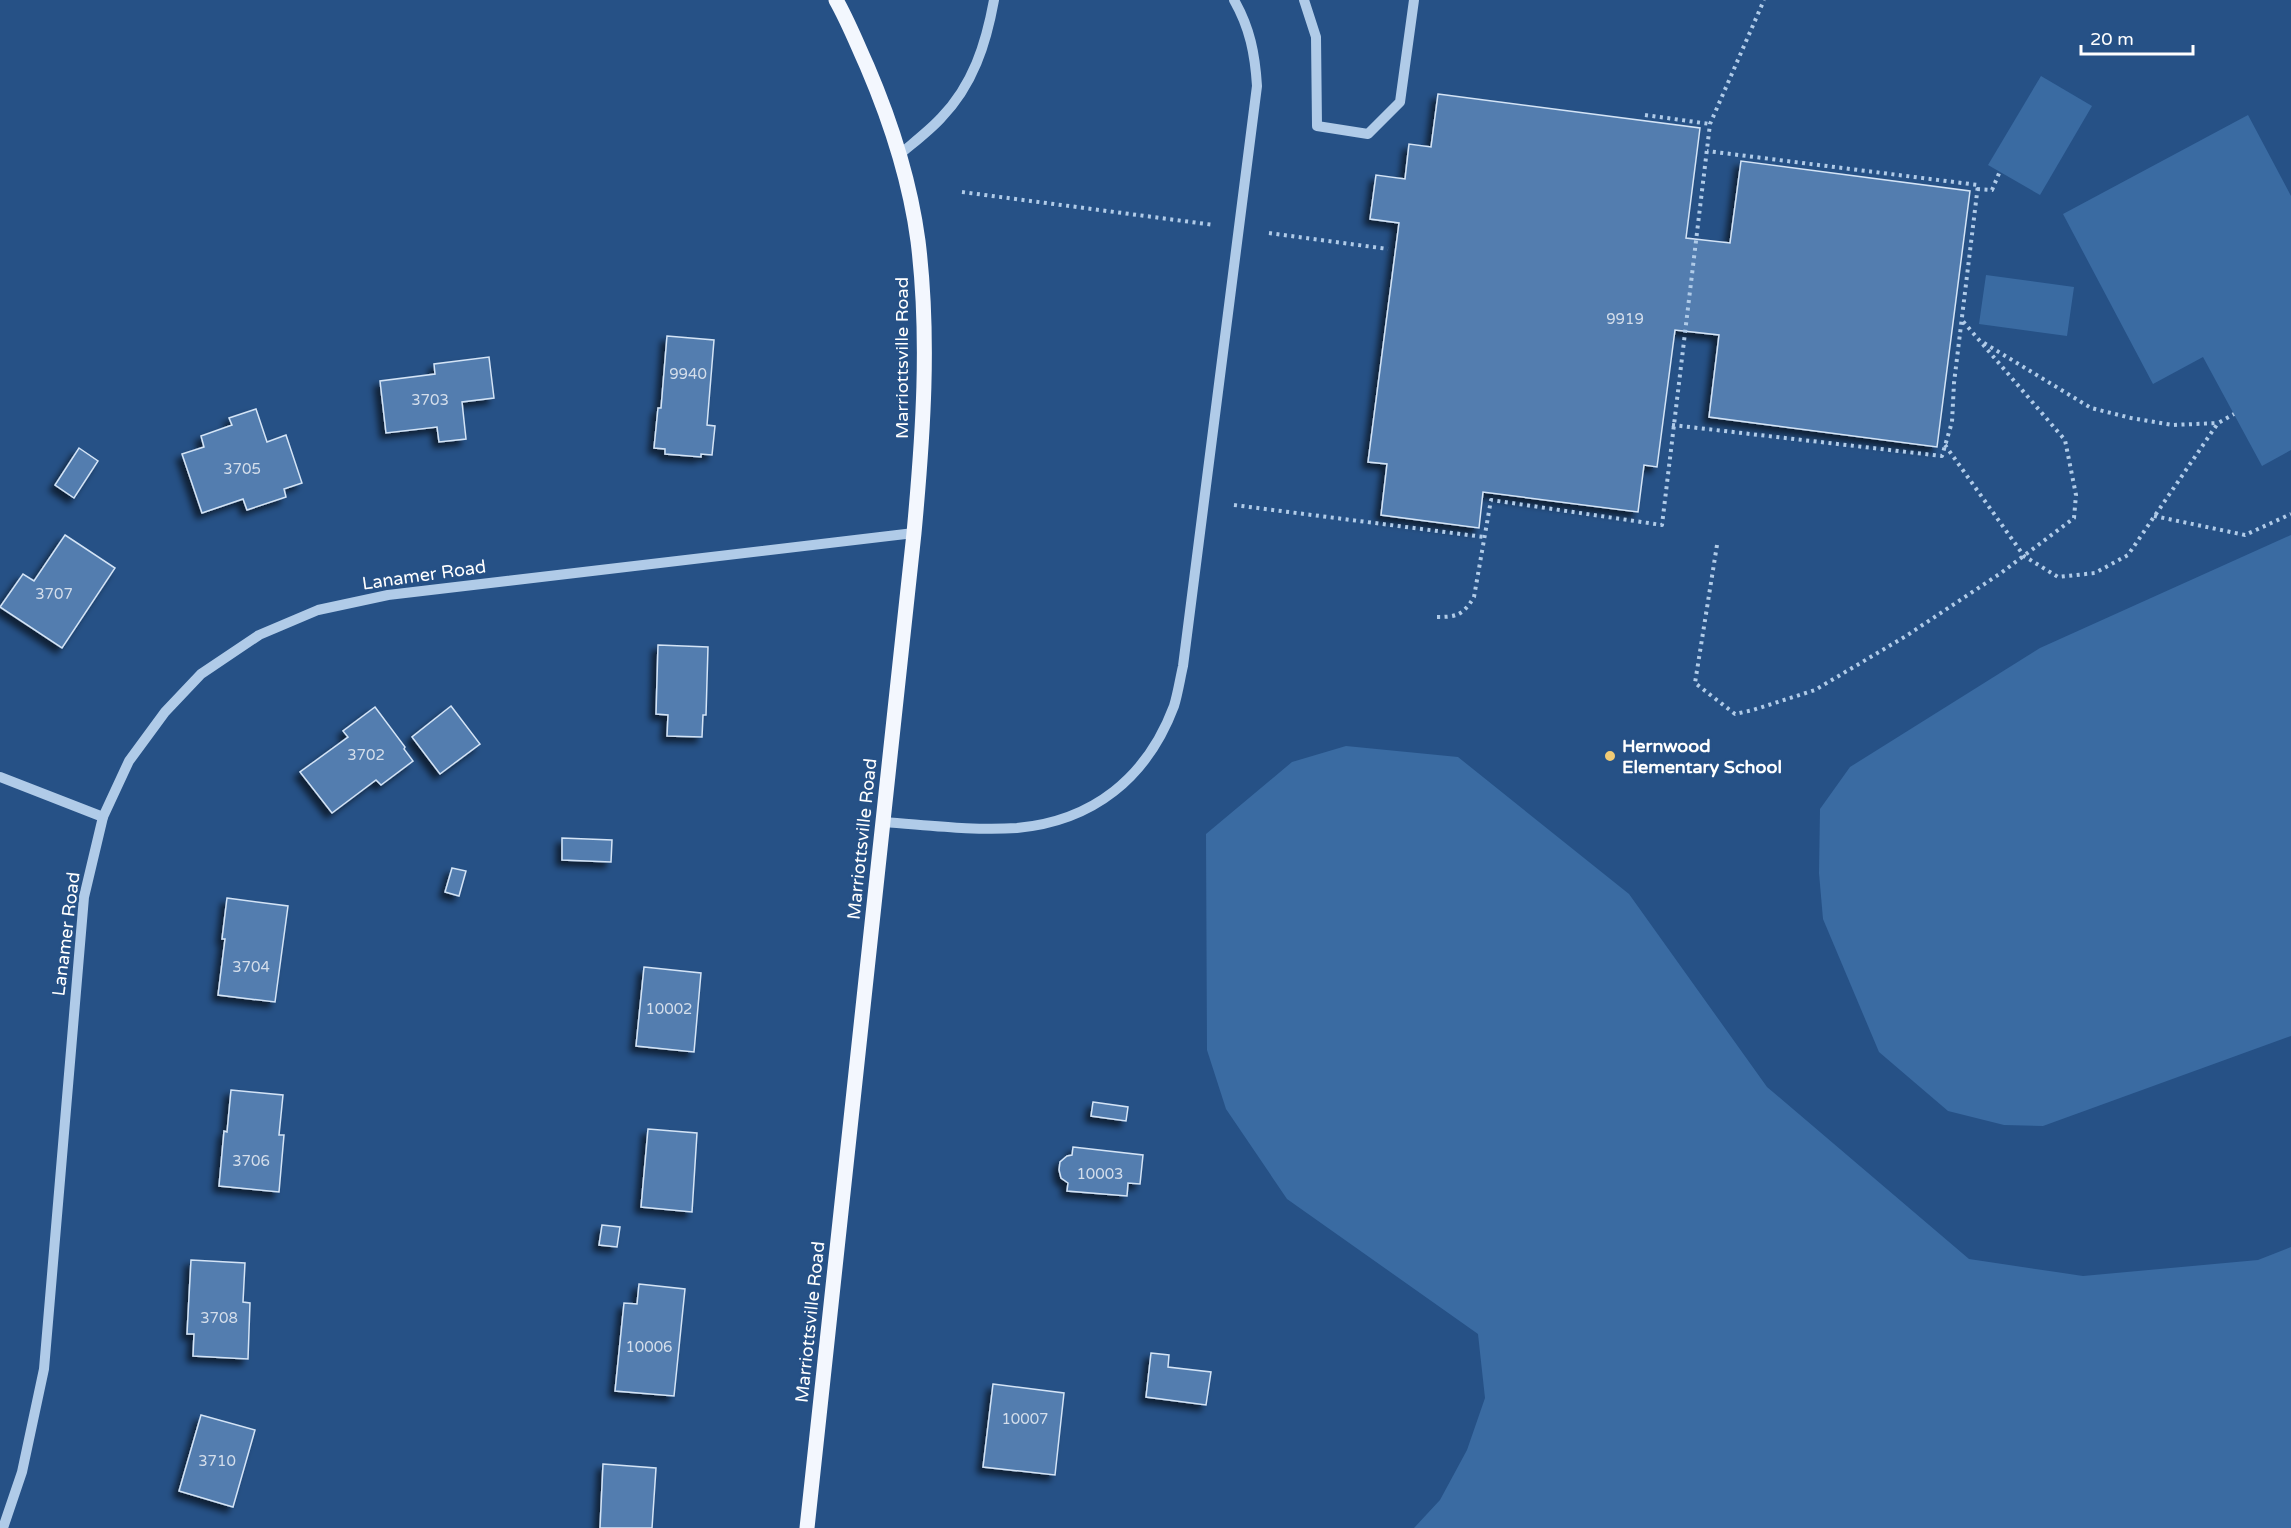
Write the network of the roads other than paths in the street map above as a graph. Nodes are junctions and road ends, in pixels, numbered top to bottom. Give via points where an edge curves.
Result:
1 (836, 0) edge
2 (994, 0) edge
3 (1234, 0) edge
4 (1304, 0) edge
5 (1414, 0) edge
6 (899, 155) junction
7 (914, 533) junction
8 (0, 777) edge
9 (103, 817) junction
10 (884, 822) junction
11 (3, 1528) edge
12 (807, 1528) edge

1 - 6 main road, Marriottsville Road via 886,111
2 - 6 street via 977,66 961,94 941,118
3 - 10 street via 1245,19 1254,51 1257,86 1184,666 1174,705 1158,742 1140,768 1114,792 1064,819 1015,828
4 - 5 street via 1316,37 1317,126 1368,134 1400,102
6 - 7 main road, Marriottsville Road via 918,240 924,323 922,440
7 - 9 street, Lanamer Road via 388,594 318,610 259,635 201,674 165,712 129,761
7 - 10 main road, Marriottsville Road
8 - 9 street
9 - 11 street, Lanamer Road via 84,897 44,1369 22,1472
10 - 12 main road, Marriottsville Road

